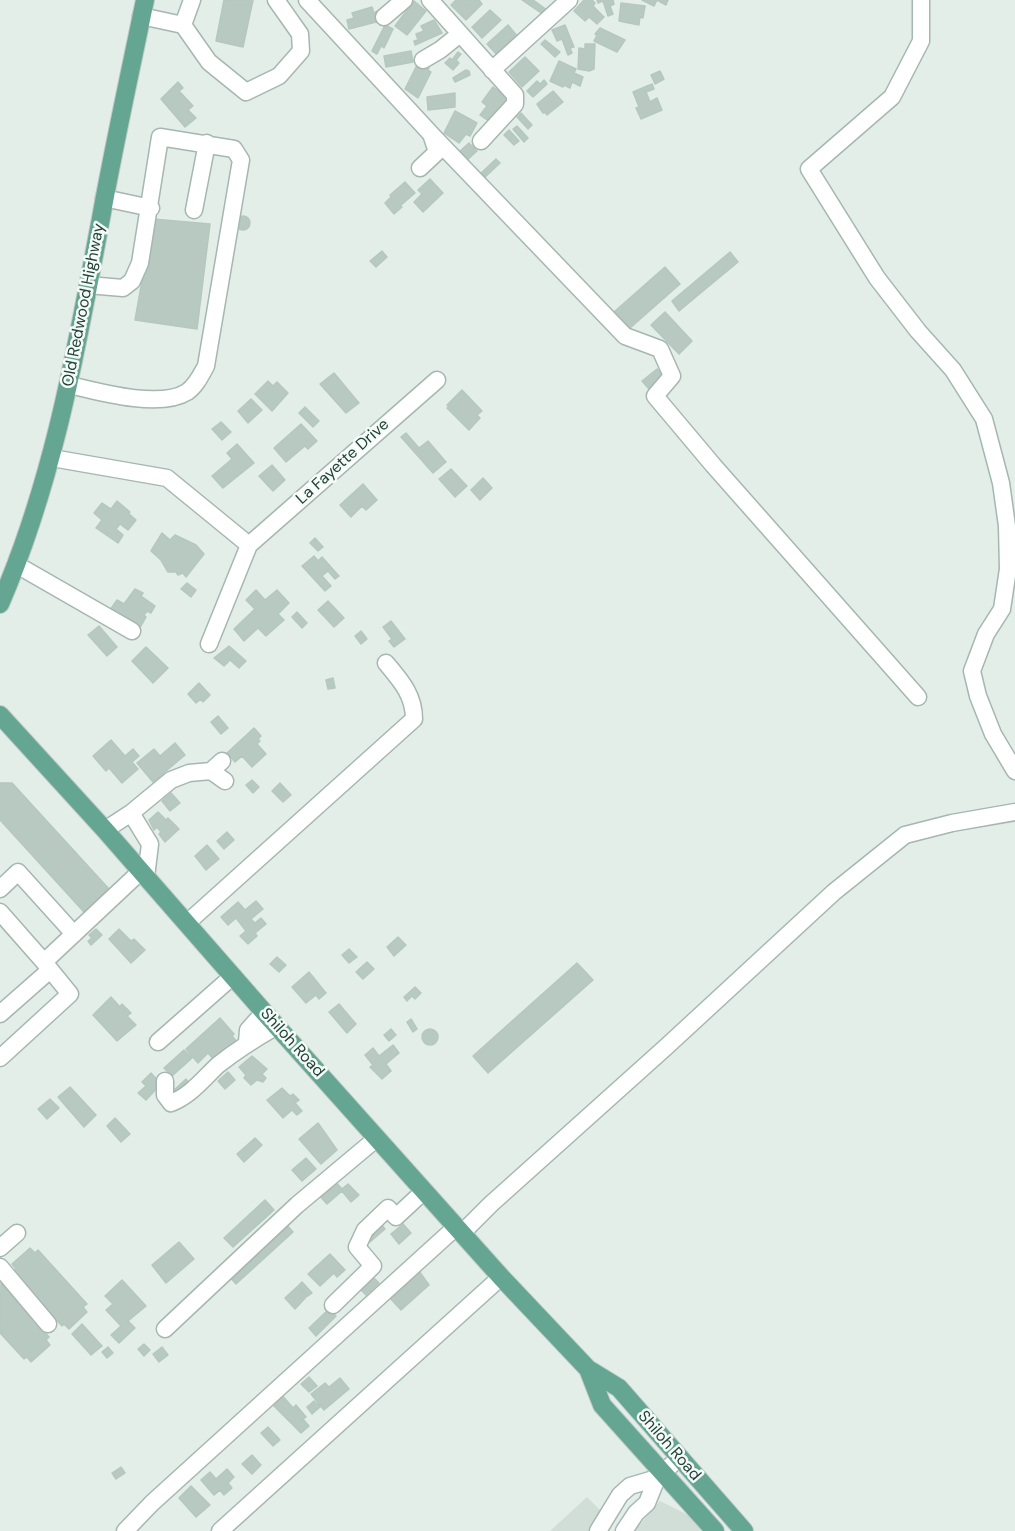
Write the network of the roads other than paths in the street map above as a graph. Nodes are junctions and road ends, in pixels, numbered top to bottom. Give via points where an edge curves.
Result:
1 (192, 0) edge
2 (276, 0) edge
3 (308, 0) edge
4 (404, 0) edge
5 (430, 0) edge
6 (569, 0) edge
7 (921, 0) edge
8 (143, 8) edge
9 (384, 17) dead end
10 (183, 25) junction
11 (460, 34) junction
12 (423, 60) dead end
13 (492, 70) junction
14 (430, 134) junction
15 (481, 141) dead end
16 (207, 143) junction
17 (420, 168) dead end
18 (104, 198) junction
19 (150, 208) junction
20 (194, 210) dead end
21 (88, 285) junction
22 (437, 380) dead end
23 (69, 385) junction
24 (52, 458) junction
25 (249, 544) junction
26 (17, 565) junction
27 (0, 604) edge
28 (132, 631) dead end
29 (209, 644) dead end
30 (386, 663) dead end
31 (918, 697) dead end
32 (0, 715) edge
33 (1015, 771) edge
34 (225, 781) dead end
35 (1015, 812) edge
36 (131, 813) junction
37 (105, 830) junction
38 (144, 874) junction
39 (0, 889) edge
40 (0, 912) edge
41 (187, 923) junction
42 (74, 934) junction
43 (47, 966) junction
44 (233, 976) junction
45 (264, 1012) junction
46 (0, 1014) edge
47 (277, 1026) junction
48 (158, 1042) dead end
49 (247, 1042) junction
50 (1, 1055) edge
51 (165, 1081) dead end
52 (377, 1138) junction
53 (424, 1191) junction
54 (459, 1230) junction
55 (17, 1233) dead end
56 (0, 1248) edge
57 (0, 1267) edge
58 (501, 1277) junction
59 (333, 1305) dead end
60 (48, 1324) dead end
61 (165, 1329) dead end
62 (588, 1369) junction
63 (679, 1458) junction
64 (660, 1475) junction
65 (125, 1531) edge
66 (220, 1531) edge
67 (598, 1531) edge
68 (624, 1531) edge
69 (715, 1531) edge
70 (744, 1531) edge

1 - 10 street
2 - 10 street via 300,34 301,51 279,76 246,92 209,62
3 - 14 street
4 - 9 street
5 - 11 street
6 - 13 street
7 - 33 street via 921,41 892,97 809,169 877,278 953,370 984,419 1001,483 1008,569 1002,609 986,634 972,671 993,734
8 - 10 street
8 - 18 main road, Old Redwood Highway
11 - 12 street
11 - 13 street
13 - 15 street via 515,95 515,104
14 - 17 street via 437,152
14 - 31 street via 625,336 660,349 672,376 655,396
16 - 19 street via 160,137
16 - 20 street
16 - 23 street via 234,149 241,160 202,374 188,391 171,399 115,397
18 - 19 street
18 - 21 main road, Old Redwood Highway
19 - 21 street via 140,263 132,281 123,288
21 - 23 main road, Old Redwood Highway
22 - 25 street, La Fayette Drive
23 - 24 main road, Old Redwood Highway
24 - 25 street via 167,478
24 - 26 main road, Old Redwood Highway
25 - 29 street, La Fayette Drive
26 - 27 main road, Old Redwood Highway
26 - 28 street
30 - 41 street via 408,690 414,719
32 - 37 main road, Shiloh Road
34 - 36 street via 216,766 189,773 171,780
35 - 54 street via 905,835 834,892
36 - 37 street
36 - 38 street via 150,844
37 - 38 main road, Shiloh Road
38 - 41 main road, Shiloh Road
38 - 42 street
39 - 42 street via 18,872
40 - 43 street
41 - 44 main road, Shiloh Road
42 - 43 street
43 - 46 street
43 - 50 street via 70,994
44 - 45 main road, Shiloh Road
44 - 48 street
45 - 47 main road, Shiloh Road
45 - 49 street via 248,1030
47 - 49 street
47 - 52 main road, Shiloh Road
49 - 51 street via 182,1099 171,1103 165,1095
52 - 53 main road, Shiloh Road
52 - 61 street via 297,1205
53 - 54 main road, Shiloh Road
53 - 59 street via 396,1217 388,1208 365,1230 357,1247 373,1266
54 - 58 main road, Shiloh Road
54 - 65 street via 365,1308
55 - 56 street
57 - 60 street
58 - 62 main road, Shiloh Road
58 - 66 street
62 - 63 main road, Shiloh Road via 619,1388
62 - 64 main road, Shiloh Road via 602,1405
63 - 64 street
63 - 70 main road, Shiloh Road
64 - 67 street via 630,1486
64 - 68 street via 646,1503
64 - 69 main road, Shiloh Road

